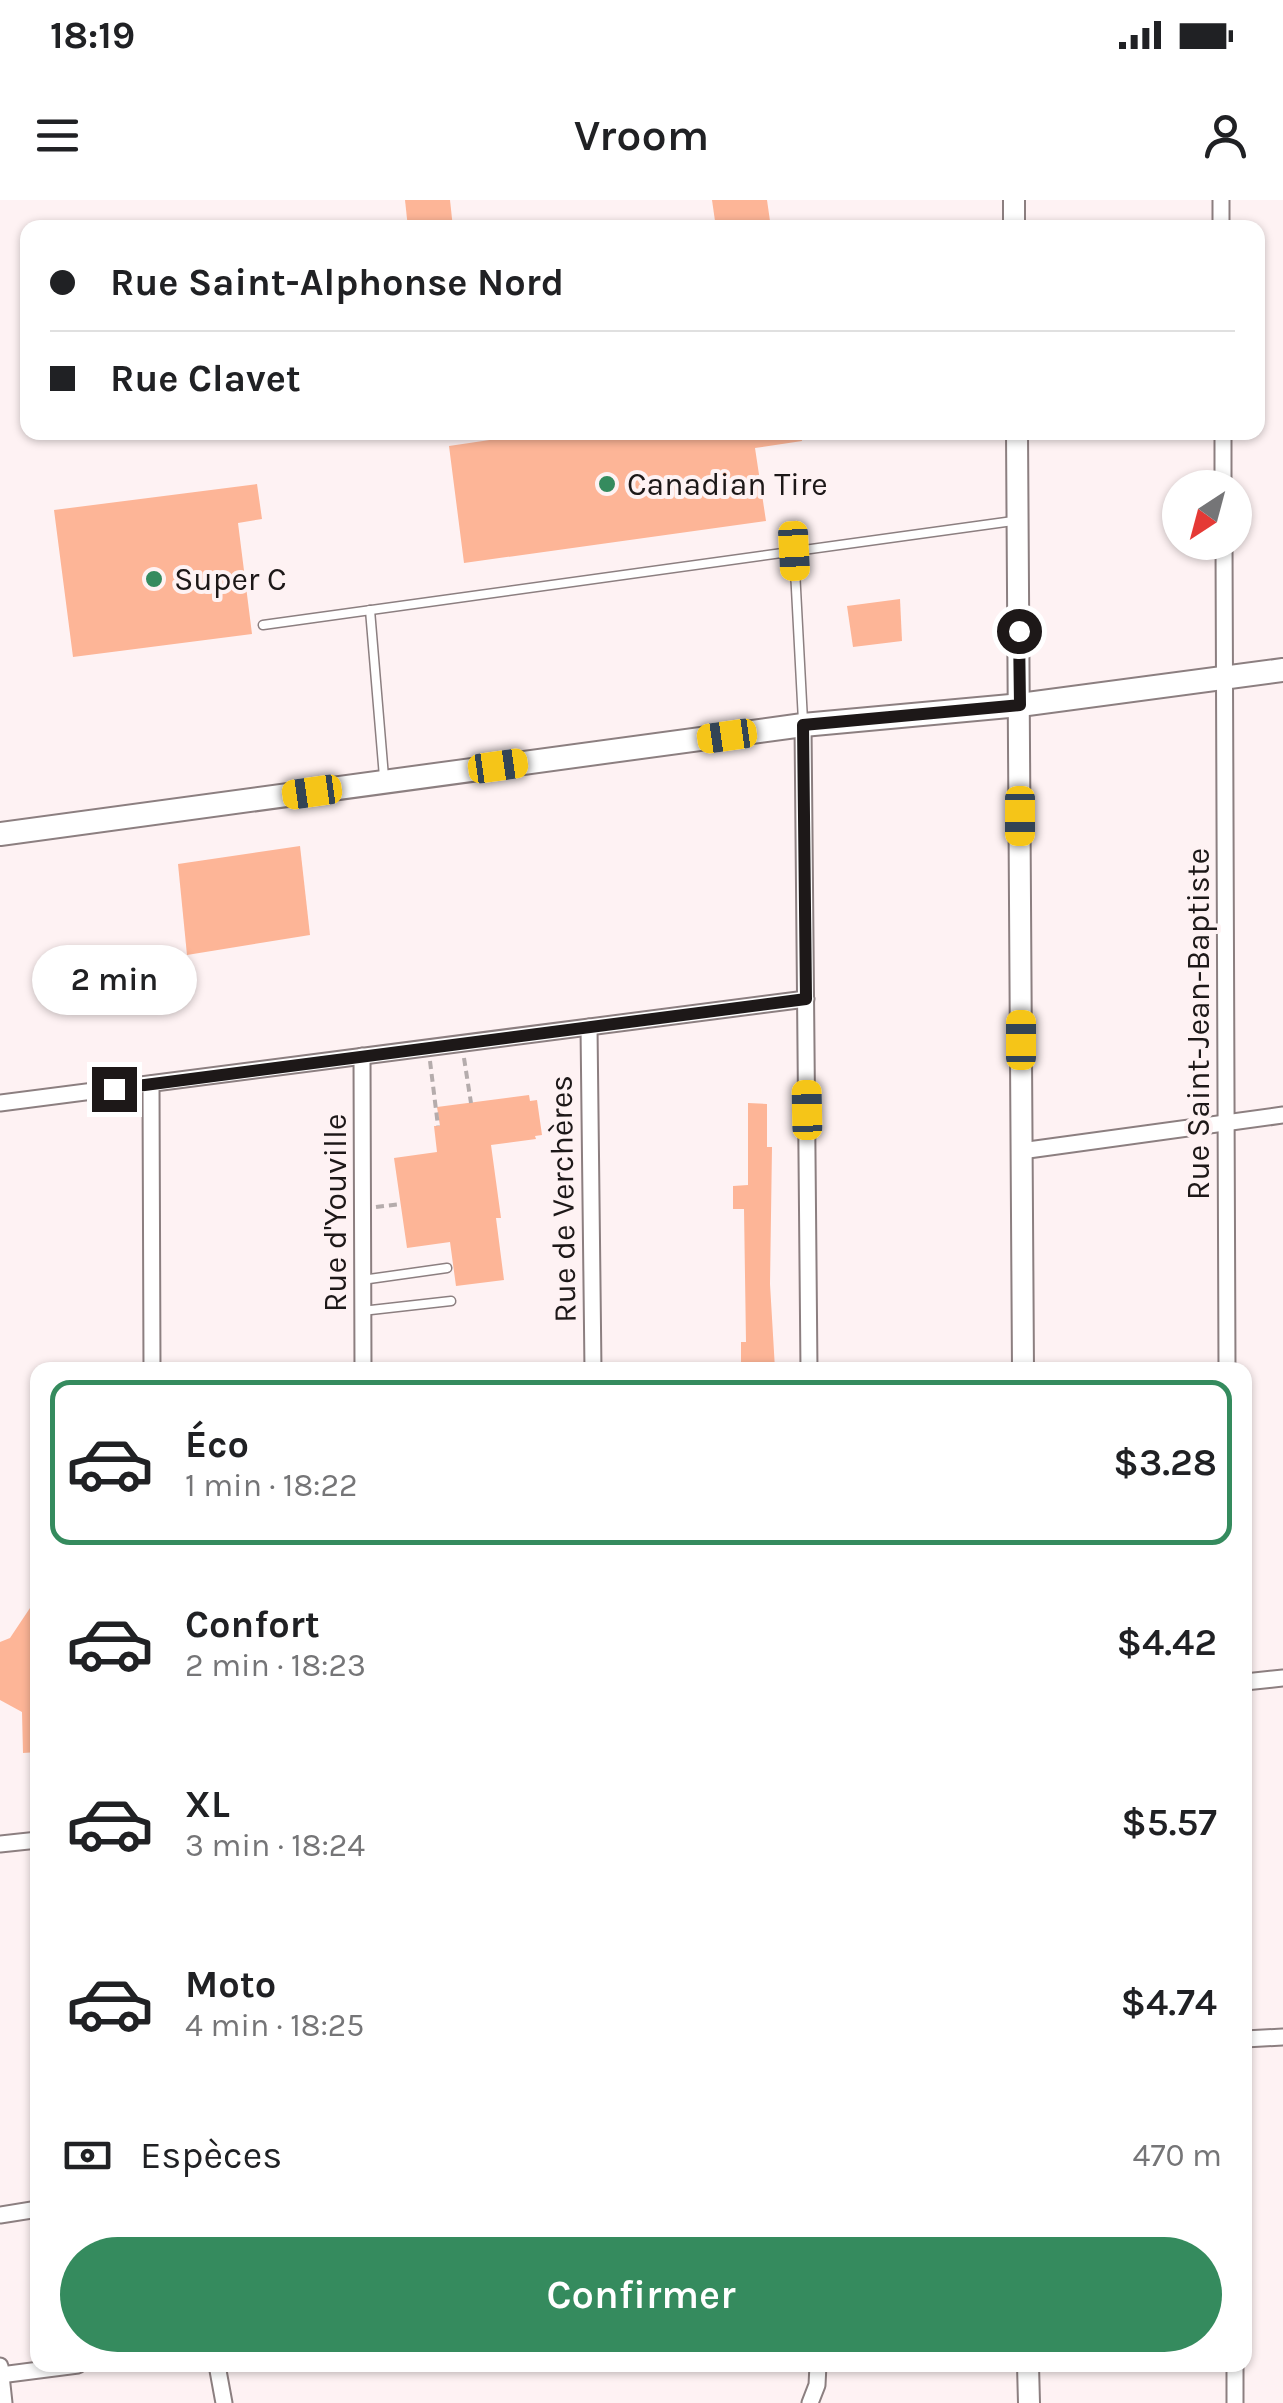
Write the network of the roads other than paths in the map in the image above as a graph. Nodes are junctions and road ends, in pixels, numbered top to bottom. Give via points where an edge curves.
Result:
1 (1017, 440) edge
2 (1223, 440) edge
3 (1224, 470) edge
4 (1018, 520) junction
5 (794, 551) junction
6 (1224, 560) edge
7 (370, 610) junction
8 (263, 625) dead end
9 (1283, 670) edge
10 (1226, 679) junction
11 (1020, 705) junction
12 (803, 725) junction
13 (384, 782) junction
14 (0, 834) edge
15 (806, 999) junction
16 (589, 1027) junction
17 (362, 1056) junction
18 (151, 1084) junction
19 (0, 1104) edge
20 (1283, 1114) edge
21 (1224, 1122) junction
22 (1021, 1151) junction
23 (447, 1268) dead end
24 (362, 1280) junction
25 (451, 1302) dead end
26 (362, 1311) junction
27 (152, 1362) edge
28 (363, 1362) edge
29 (593, 1362) edge
30 (809, 1362) edge
31 (1023, 1362) edge
32 (1227, 1362) edge
33 (1283, 1678) edge
34 (1252, 1681) edge
35 (30, 1841) edge
36 (0, 1844) edge
37 (1283, 2037) edge
38 (1252, 2039) edge
39 (30, 2210) edge
40 (0, 2215) edge
41 (0, 2366) edge
42 (30, 2371) edge
43 (219, 2372) edge
44 (818, 2372) edge
45 (1028, 2372) edge
46 (1235, 2372) edge
47 (0, 2375) edge
48 (4, 2403) edge
49 (224, 2403) edge
50 (810, 2403) edge
51 (1028, 2403) edge
52 (1236, 2403) edge

1 - 4 main road
2 - 3 street
4 - 5 lane
4 - 11 main road
5 - 7 lane
5 - 12 lane
6 - 10 street, Rue Saint-Jean-Baptiste
7 - 8 lane
7 - 13 lane
9 - 10 main road
10 - 11 main road
10 - 21 street, Rue Saint-Jean-Baptiste
11 - 12 main road
11 - 22 main road
12 - 13 main road
12 - 15 street
13 - 14 main road
15 - 16 street
15 - 30 street
16 - 17 street
16 - 29 street, Rue de Verchères
17 - 18 street
17 - 24 street, Rue d'Youville
18 - 19 street
18 - 27 street
20 - 21 street
21 - 22 street
21 - 32 street, Rue Saint-Jean-Baptiste
22 - 31 main road
23 - 24 lane
24 - 26 street, Rue d'Youville
25 - 26 lane
26 - 28 street, Rue d'Youville
33 - 34 street
35 - 36 street
37 - 38 street
39 - 40 street
41 - 47 street
42 - 47 street
43 - 49 street
44 - 50 street
45 - 51 main road
46 - 52 street
47 - 48 street

